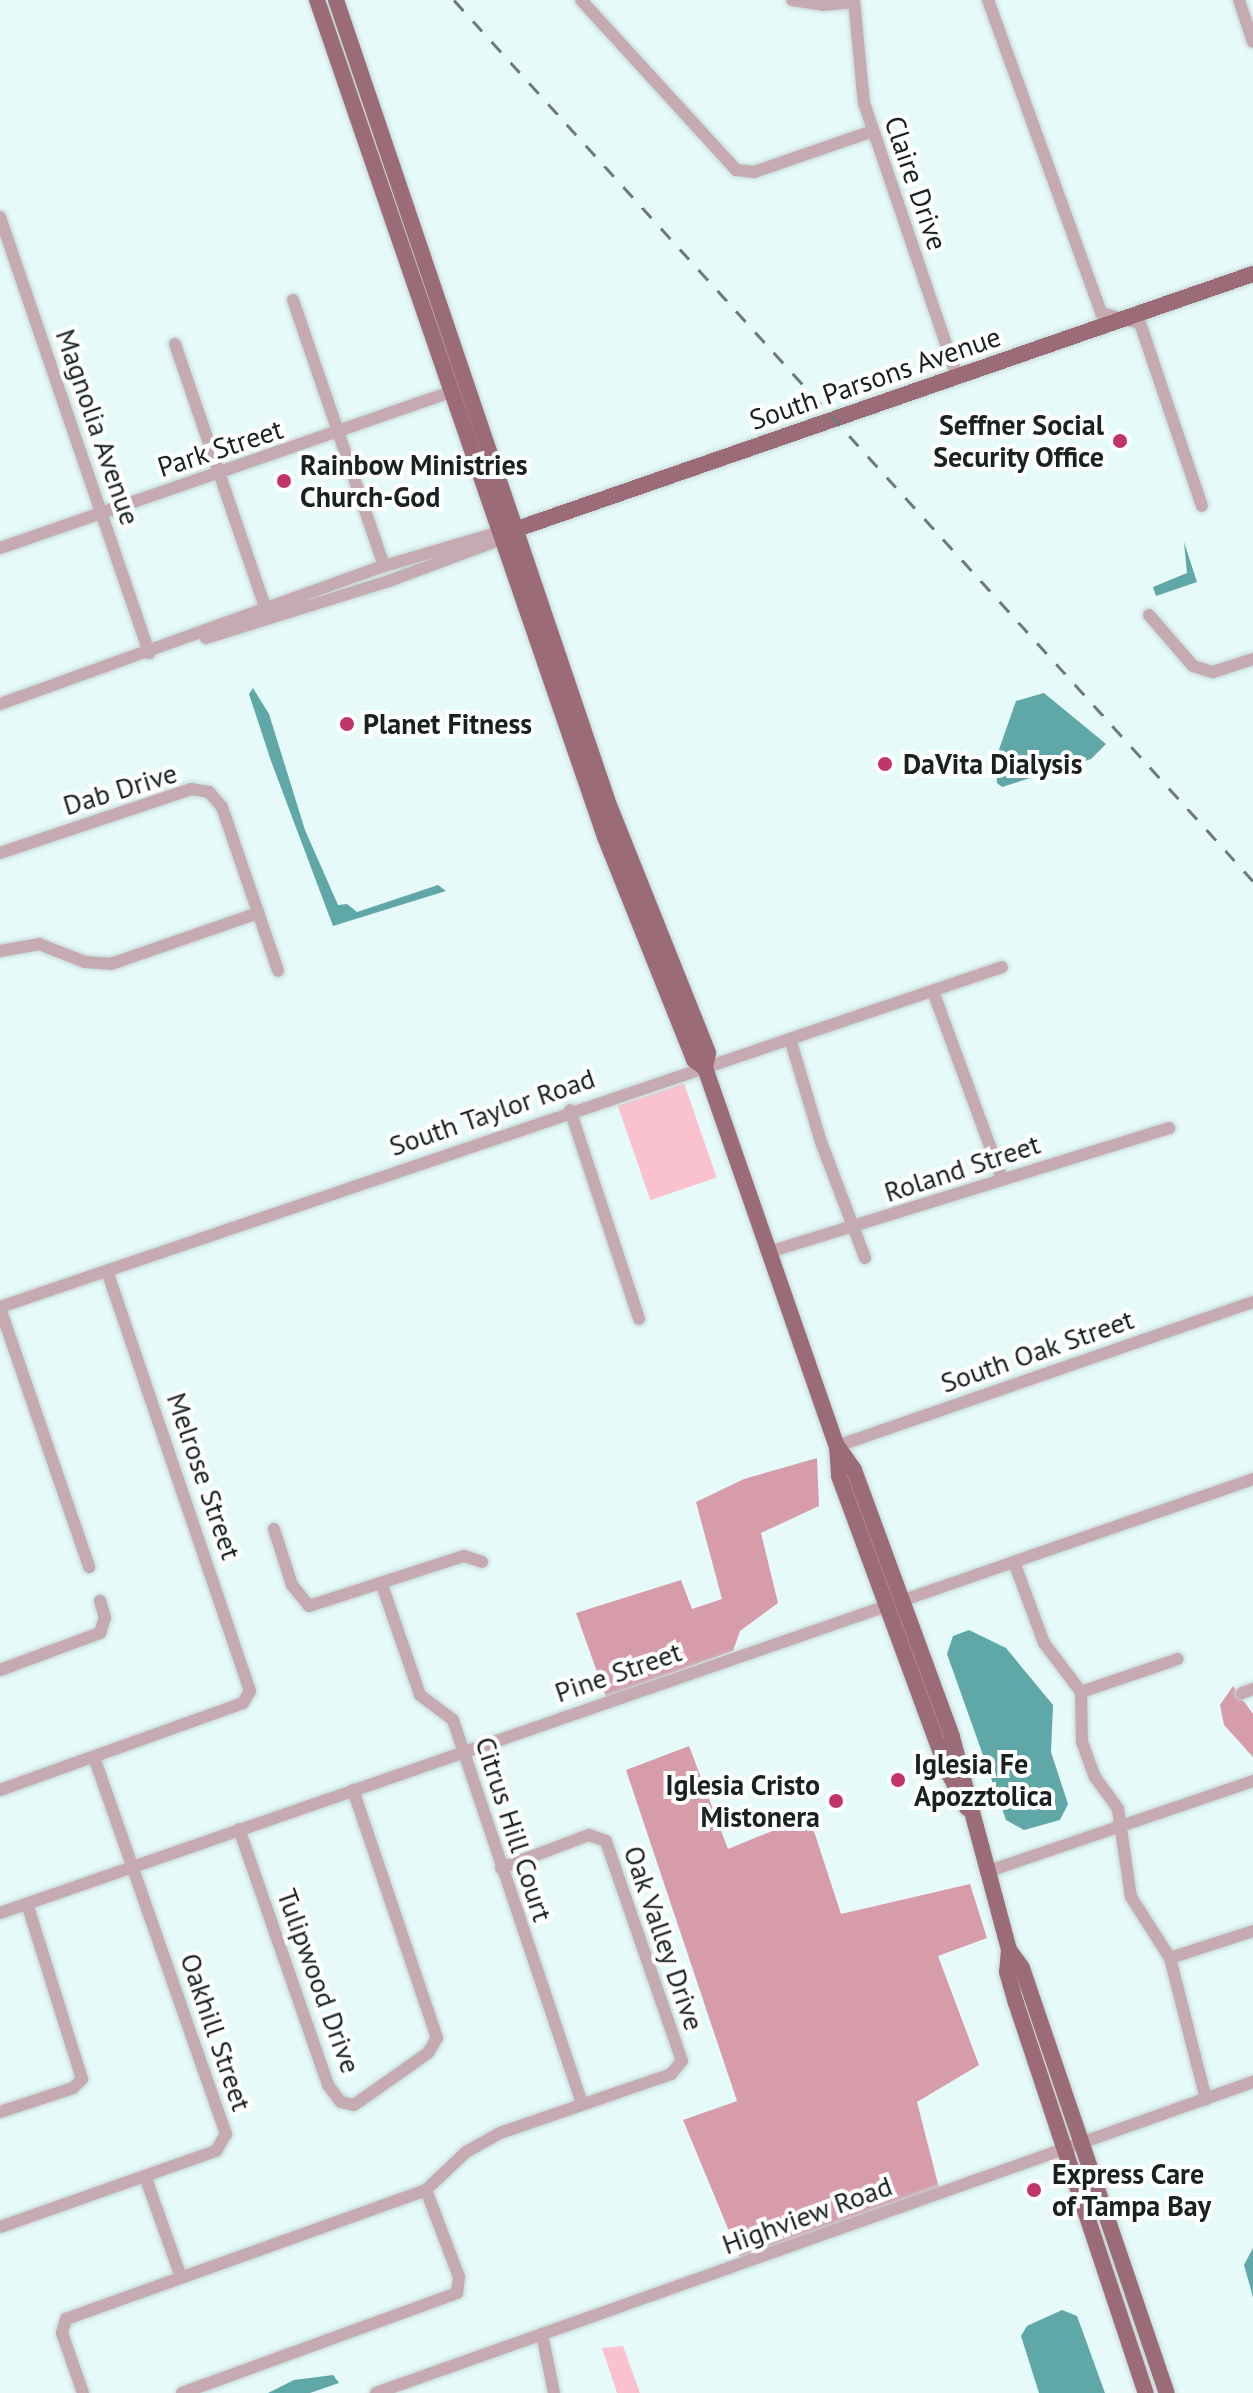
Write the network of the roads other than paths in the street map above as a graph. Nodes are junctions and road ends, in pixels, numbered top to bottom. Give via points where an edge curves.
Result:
1 (317, 0) edge
2 (336, 0) edge
3 (581, 0) edge
4 (792, 0) edge
5 (988, 0) edge
6 (1239, 0) edge
7 (854, 1) edge
8 (1253, 42) edge
9 (873, 131) junction
10 (0, 217) edge
11 (1253, 274) edge
12 (293, 300) dead end
13 (1119, 319) junction
14 (175, 344) dead end
15 (957, 376) junction
16 (454, 391) junction
17 (339, 433) junction
18 (220, 472) junction
19 (1202, 506) dead end
20 (103, 512) junction
21 (504, 534) junction
22 (0, 548) edge
23 (384, 566) junction
24 (267, 614) junction
25 (1149, 615) dead end
26 (149, 653) junction
27 (1253, 659) edge
28 (0, 704) edge
29 (0, 853) edge
30 (258, 913) junction
31 (0, 951) edge
32 (1002, 967) dead end
33 (278, 971) dead end
34 (934, 994) junction
35 (791, 1042) junction
36 (705, 1068) junction
37 (570, 1110) junction
38 (1169, 1128) dead end
39 (1002, 1179) junction
40 (855, 1228) junction
41 (769, 1252) junction
42 (865, 1258) dead end
43 (107, 1271) junction
44 (1253, 1302) edge
45 (0, 1308) edge
46 (639, 1319) dead end
47 (837, 1446) junction
48 (1253, 1479) edge
49 (274, 1529) dead end
50 (482, 1562) dead end
51 (1014, 1562) junction
52 (89, 1567) dead end
53 (382, 1585) junction
54 (100, 1601) dead end
55 (893, 1604) junction
56 (1178, 1659) dead end
57 (0, 1670) edge
58 (1081, 1692) junction
59 (461, 1752) junction
60 (94, 1757) junction
61 (1253, 1781) edge
62 (0, 1790) edge
63 (353, 1790) junction
64 (1124, 1828) junction
65 (239, 1829) junction
66 (133, 1866) junction
67 (501, 1868) junction
68 (986, 1872) junction
69 (27, 1904) junction
70 (0, 1913) edge
71 (1253, 1931) edge
72 (1170, 1958) junction
73 (1253, 2082) edge
74 (1206, 2099) junction
75 (582, 2103) junction
76 (0, 2112) edge
77 (1071, 2144) junction
78 (145, 2176) junction
79 (426, 2190) junction
80 (0, 2227) edge
81 (181, 2277) junction
82 (542, 2334) junction
83 (83, 2393) edge
84 (182, 2393) edge
85 (376, 2393) edge
86 (554, 2393) edge
87 (1146, 2393) edge
88 (1167, 2393) edge

1 - 16 main road
2 - 21 main road
3 - 9 street via 736,170 754,172
4 - 7 street via 822,5
5 - 13 street via 1101,313
6 - 8 street
7 - 9 street, Claire Drive via 859,78
9 - 15 street, Claire Drive
10 - 20 street, Magnolia Avenue
11 - 13 main road, South Parsons Avenue
12 - 17 street
13 - 15 main road, South Parsons Avenue
13 - 19 street via 1140,323
14 - 18 street
15 - 21 main road, South Parsons Avenue
16 - 17 street, Park Street
16 - 21 main road
17 - 18 street, Park Street
17 - 23 street
18 - 20 street, Park Street
18 - 24 street
20 - 22 street, Park Street
20 - 26 street, Magnolia Avenue
21 - 23 street, South Parsons Avenue
21 - 24 street, South Parsons Avenue
21 - 36 main road via 708,1053
23 - 24 street, South Parsons Avenue
24 - 26 street, South Parsons Avenue
25 - 27 street via 1193,666 1213,672
26 - 28 street, South Parsons Avenue
29 - 30 street, Dab Drive via 191,789 209,792 222,807
30 - 31 street via 111,964 85,962 39,944
30 - 33 street, Dab Drive
32 - 34 street, South Taylor Road
34 - 35 street, South Taylor Road
34 - 39 street
35 - 36 street, South Taylor Road
35 - 40 street via 821,1142
36 - 37 street, South Taylor Road
36 - 41 main road
37 - 43 street, South Taylor Road
37 - 46 street
38 - 39 street, Roland Street
39 - 40 street, Roland Street
40 - 41 street, Roland Street
40 - 42 street
41 - 47 main road
43 - 45 street, South Taylor Road
43 - 60 street, Melrose Street via 250,1680 248,1697
44 - 47 street, South Oak Street
45 - 52 street
47 - 55 main road via 854,1470
48 - 51 street, Pine Street
49 - 53 street via 292,1585 309,1606
50 - 53 street via 464,1556
51 - 55 street, Pine Street
51 - 58 street via 1044,1643
53 - 59 street, Citrus Hill Court via 420,1695 453,1720
54 - 57 street via 105,1618 100,1633
55 - 59 street, Pine Street
55 - 68 main road via 962,1767 967,1808
56 - 58 street
58 - 64 street via 1082,1742
59 - 63 street, Pine Street
59 - 67 street, Citrus Hill Court
60 - 62 street
60 - 66 street, Oakhill Street
61 - 64 street
63 - 65 street, Pine Street
63 - 65 street, Tulipwood Drive via 437,2038 428,2053 354,2105 341,2102 328,2085
64 - 68 street
64 - 72 street via 1131,1897
65 - 66 street, Pine Street
66 - 69 street, Pine Street
66 - 78 street, Oakhill Street via 226,2134 216,2151
67 - 75 street, Citrus Hill Court
67 - 75 street, Oak Valley Drive via 589,1835 606,1841 657,1988 682,2061 671,2074
68 - 77 main road via 1009,1950 1007,1972
69 - 70 street, Pine Street
69 - 76 street via 82,2079 73,2088
71 - 72 street
72 - 74 street
73 - 74 street, Highview Road
74 - 77 street, Highview Road
75 - 79 street, Oak Valley Drive via 466,2152
77 - 82 street, Highview Road
77 - 87 main road
77 - 88 main road
78 - 80 street, Oakhill Street
78 - 81 street
79 - 81 street, Oak Valley Drive
79 - 84 street via 459,2277 457,2293
81 - 83 street, Oak Valley Drive via 66,2319 62,2333
82 - 85 street, Highview Road
82 - 86 street

